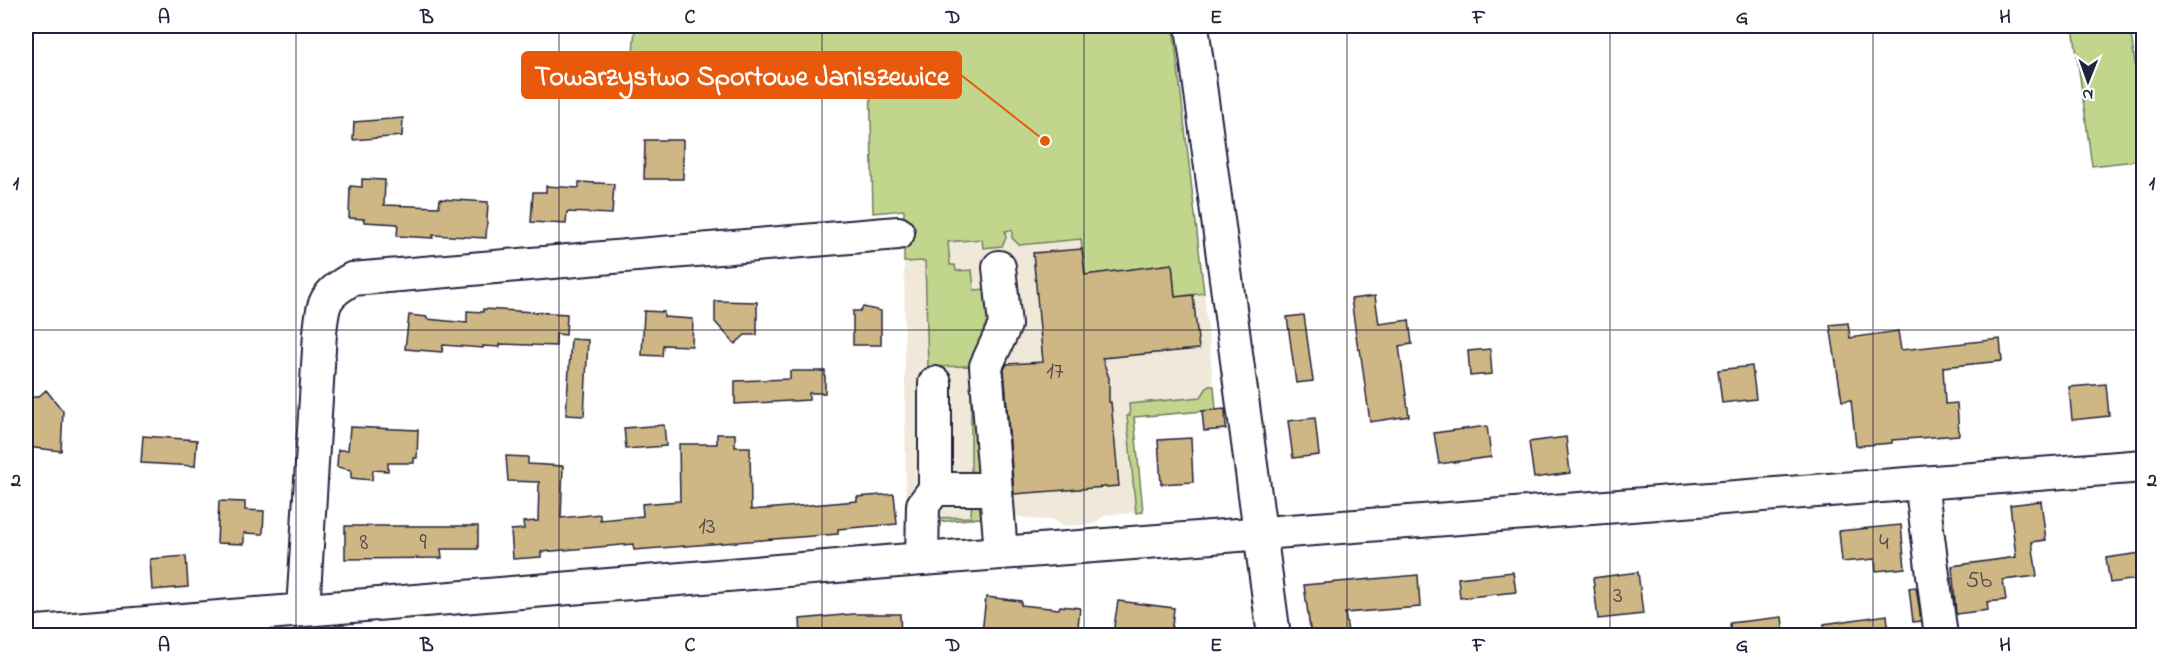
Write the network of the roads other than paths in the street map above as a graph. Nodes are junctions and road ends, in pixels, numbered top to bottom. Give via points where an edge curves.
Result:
1 (1192, 26) edge
2 (898, 233) dead end
3 (999, 267) dead end
4 (935, 383) dead end
5 (2144, 466) edge
6 (1921, 483) junction
7 (935, 489) junction
8 (996, 489) junction
9 (1260, 534) junction
10 (1001, 553) junction
11 (922, 559) junction
12 (303, 610) junction
13 (82, 632) edge
14 (26, 633) edge
15 (1274, 636) edge
16 (1941, 636) edge

1 - 9 street
2 - 12 street via 352,279 333,289 322,307
3 - 8 street via 1005,325 986,366
4 - 7 street
5 - 6 street
6 - 9 street
6 - 16 street
7 - 8 street
7 - 11 street via 923,505
8 - 10 street
9 - 10 street
9 - 15 street
10 - 11 street
11 - 12 street
12 - 13 street
13 - 14 street

